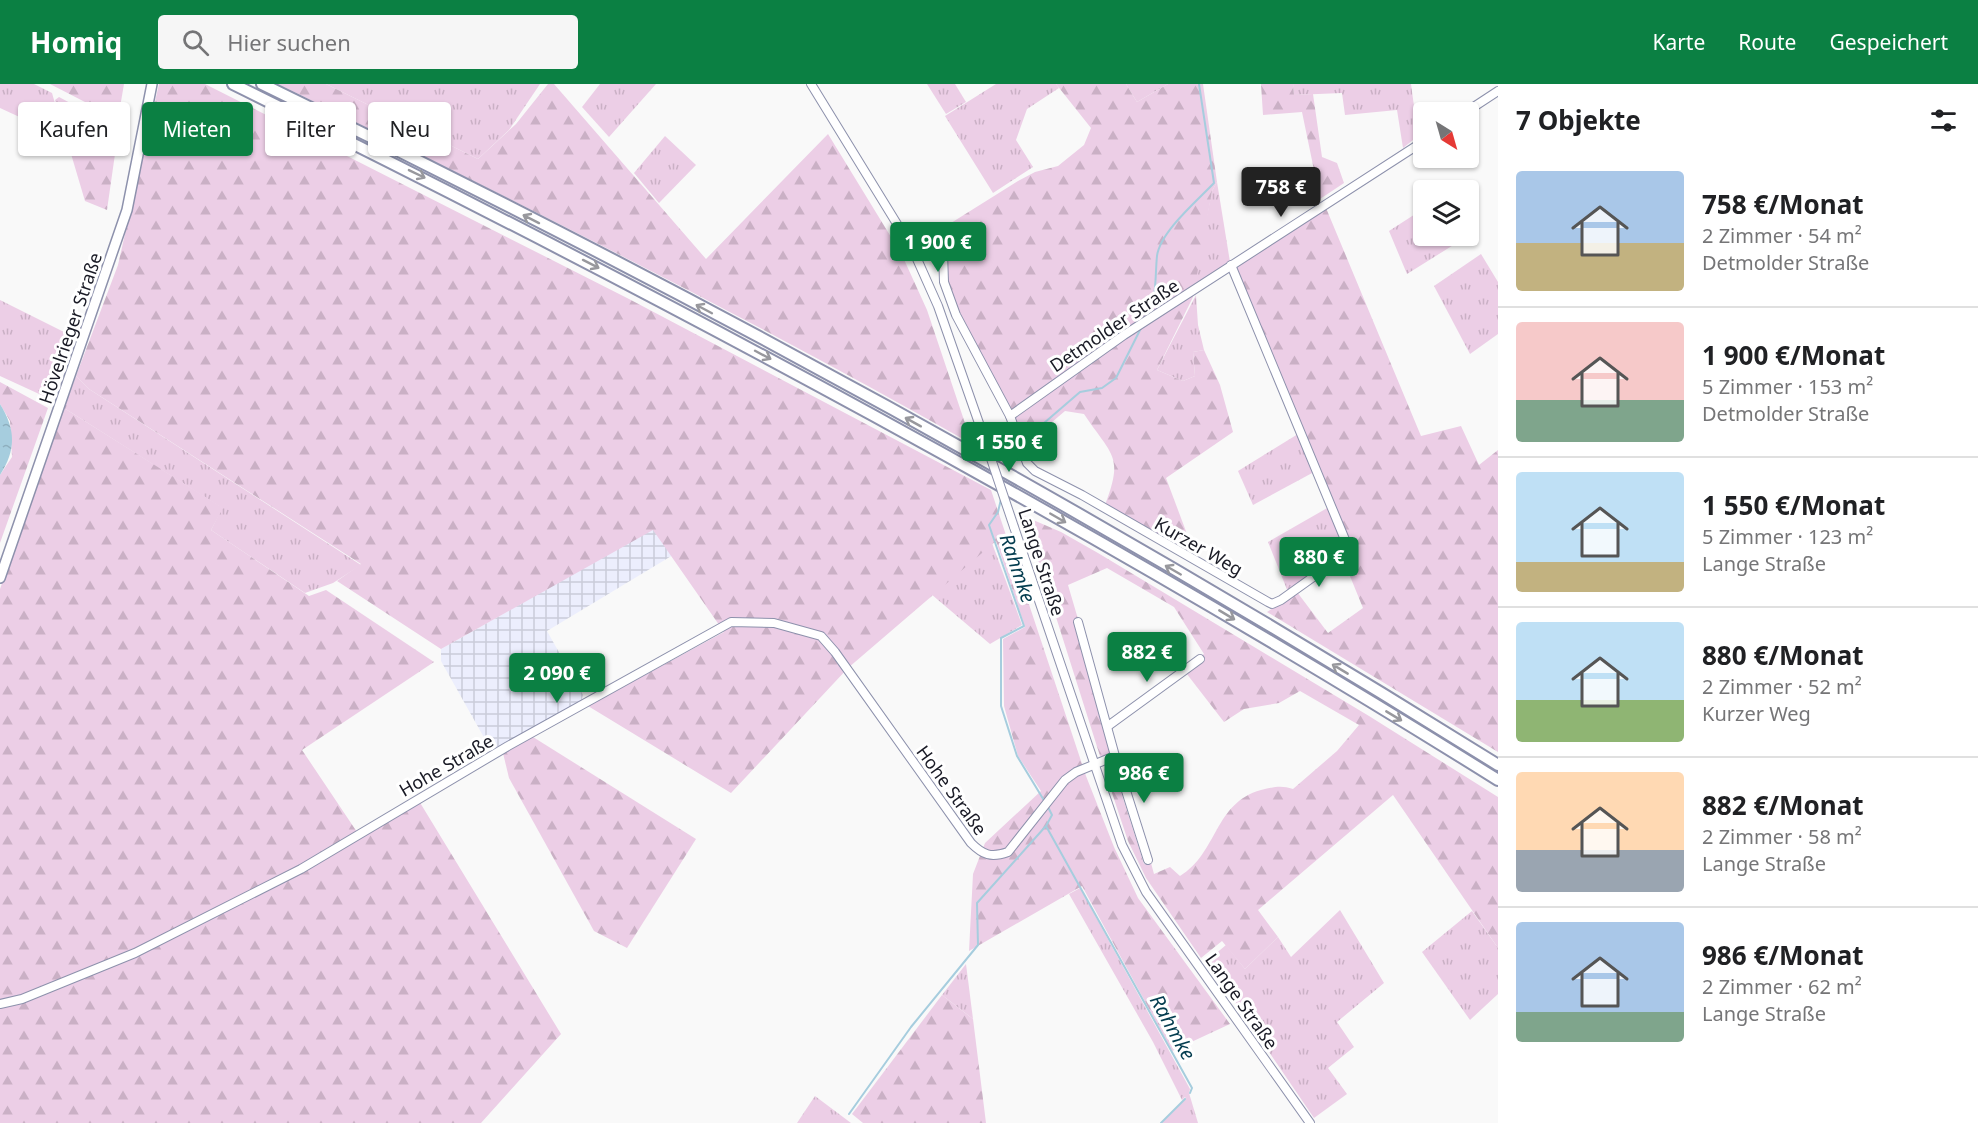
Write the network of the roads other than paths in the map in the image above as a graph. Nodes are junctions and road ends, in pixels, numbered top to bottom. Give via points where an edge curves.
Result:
1 (152, 84) edge
2 (233, 84) edge
3 (262, 84) edge
4 (811, 84) edge
5 (1498, 91) edge
6 (1479, 103) edge
7 (1413, 148) edge
8 (913, 250) junction
9 (1231, 266) junction
10 (1010, 416) junction
11 (0, 578) edge
12 (1078, 622) dead end
13 (1200, 659) dead end
14 (1108, 726) junction
15 (1115, 756) junction
16 (1093, 765) junction
17 (1498, 765) edge
18 (1498, 780) edge
19 (1148, 860) dead end
20 (0, 1004) edge
21 (1310, 1123) edge

1 - 11 main road, Hövelrieger Straße via 127,210
2 -> 18 highway, bridge via 659,299 996,482
17 -> 3 highway via 1227,602 875,400 663,287
4 - 8 street, Lange Straße
5 - 6 street
7 - 9 street, Detmolder Straße
8 - 10 street via 934,237 939,240 944,282 956,315
8 - 16 street, Lange Straße, bridge via 938,306 980,426
9 - 10 street, Detmolder Straße
9 - 10 street, Kurzer Weg via 1346,542 1344,555 1281,600 1268,602 1035,471 1027,463
12 - 14 street, Lange Straße
13 - 14 street
14 - 15 street, Lange Straße
15 - 16 street
15 - 19 street, Lange Straße
16 - 20 street, Hohe Straße via 1065,780 1008,852 996,856 981,853 821,636 774,624 731,622 517,741 301,869 135,953 22,999
16 - 21 street, Lange Straße via 1122,845 1146,892

